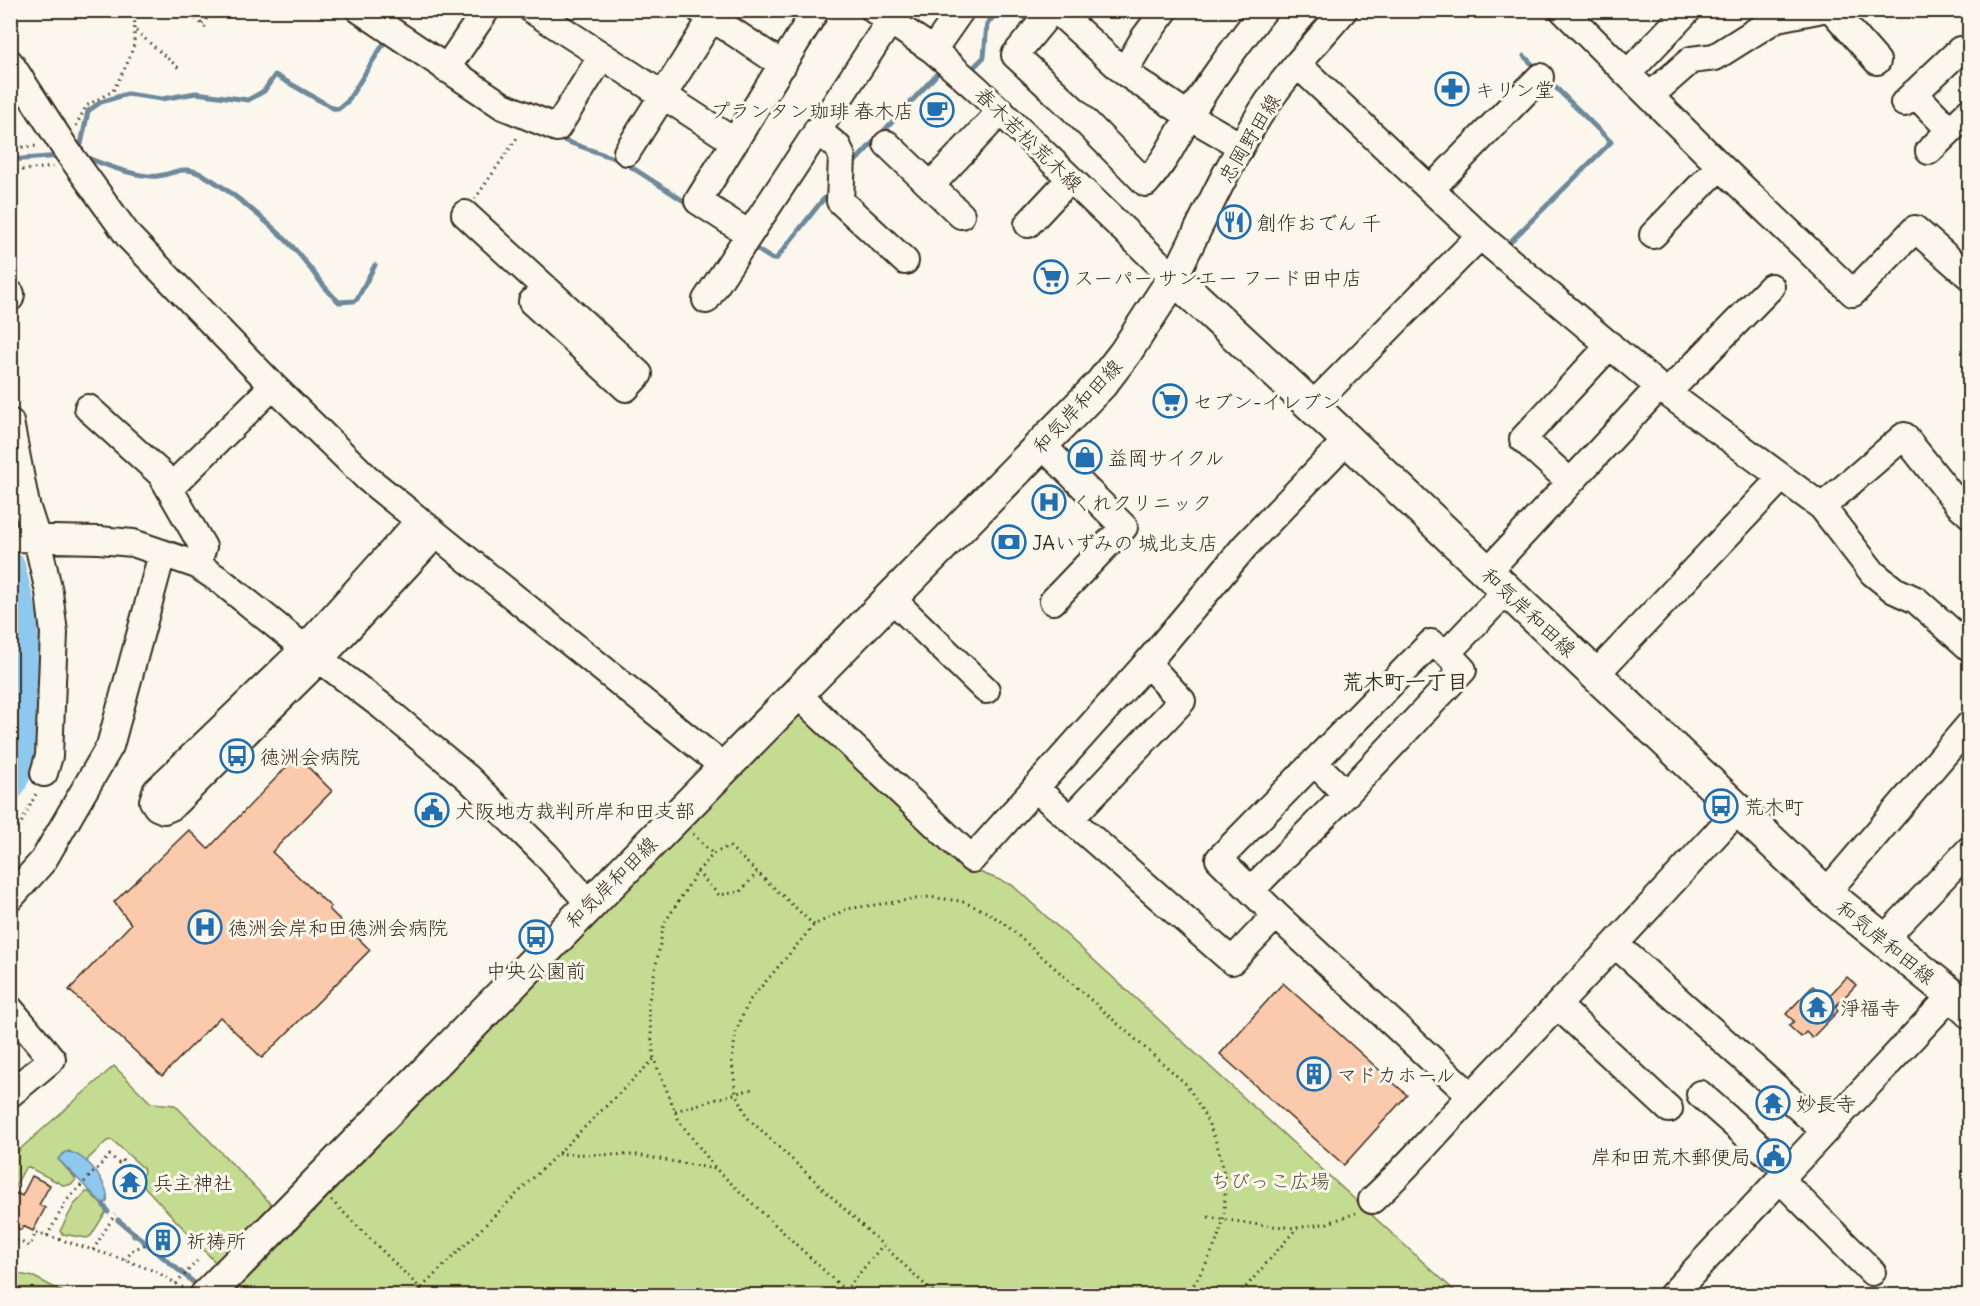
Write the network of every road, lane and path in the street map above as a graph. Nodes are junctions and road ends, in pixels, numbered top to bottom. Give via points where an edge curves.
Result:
1 (135, 10) edge
2 (187, 10) edge
3 (214, 10) edge
4 (360, 10) edge
5 (486, 10) edge
6 (532, 10) edge
7 (816, 10) edge
8 (961, 10) edge
9 (1054, 10) edge
10 (1165, 10) edge
11 (1264, 10) edge
12 (1344, 10) edge
13 (1563, 10) edge
14 (1688, 10) edge
15 (1818, 10) edge
16 (1832, 10) edge
17 (709, 13) edge
18 (882, 16) edge
19 (202, 24) junction
20 (208, 30) dead end
21 (136, 31) junction
22 (933, 50) junction
23 (1960, 50) dead end
24 (602, 56) junction
25 (1877, 61) dead end
26 (10, 63) edge
27 (1297, 64) junction
28 (783, 65) junction
29 (446, 69) junction
30 (181, 70) dead end
31 (1124, 72) junction
32 (1627, 74) junction
33 (1540, 77) dead end
34 (663, 95) junction
35 (1650, 96) junction
36 (1001, 111) junction
37 (1970, 111) edge
38 (1189, 116) junction
39 (524, 128) dead end
40 (817, 130) junction
41 (1950, 130) junction
42 (735, 142) junction
43 (887, 144) dead end
44 (1241, 146) junction
45 (70, 150) junction
46 (1929, 151) dead end
47 (627, 152) dead end
48 (1720, 166) junction
49 (10, 171) edge
50 (10, 176) edge
51 (1070, 179) junction
52 (931, 185) junction
53 (1431, 189) junction
54 (465, 214) joint
55 (961, 215) dead end
56 (1028, 224) dead end
57 (749, 234) junction
58 (1653, 235) dead end
59 (1480, 236) junction
60 (905, 261) dead end
61 (1970, 277) edge
62 (1174, 278) junction
63 (1771, 287) dead end
64 (545, 288) dead end
65 (11, 296) edge
66 (706, 300) dead end
67 (1610, 345) junction
68 (273, 386) junction
69 (1663, 390) junction
70 (1312, 406) junction
71 (88, 408) dead end
72 (10, 422) edge
73 (1347, 440) junction
74 (1042, 445) junction
75 (1781, 478) junction
76 (1570, 482) junction
77 (170, 488) junction
78 (1822, 507) junction
79 (1970, 515) edge
80 (428, 528) junction
81 (26, 539) edge
82 (162, 554) junction
83 (197, 565) junction
84 (1496, 581) junction
85 (891, 598) junction
86 (1053, 601) dead end
87 (1970, 648) edge
88 (1448, 653) junction
89 (312, 654) junction
90 (1147, 663) junction
91 (1595, 675) junction
92 (986, 690) dead end
93 (797, 694) junction
94 (1970, 724) edge
95 (1314, 762) junction
96 (724, 767) junction
97 (44, 773) joint
98 (1035, 788) junction
99 (1346, 794) junction
100 (1738, 810) junction
101 (1070, 819) junction
102 (690, 830) dead end
103 (10, 836) edge
104 (1970, 849) edge
105 (713, 854) junction
106 (697, 872) junction
107 (758, 873) junction
108 (1251, 890) junction
109 (1826, 893) junction
110 (10, 897) edge
111 (590, 904) junction
112 (1276, 915) junction
113 (814, 925) junction
114 (1882, 941) junction
115 (1616, 945) junction
116 (1964, 994) edge
117 (1558, 1006) junction
118 (10, 1009) edge
119 (654, 1059) junction
120 (752, 1089) dead end
121 (10, 1094) edge
122 (736, 1094) junction
123 (1700, 1094) dead end
124 (1471, 1096) junction
125 (1669, 1109) dead end
126 (675, 1111) junction
127 (1825, 1131) junction
128 (558, 1154) junction
129 (717, 1170) junction
130 (1783, 1175) junction
131 (325, 1194) dead end
132 (119, 1196) dead end
133 (1371, 1200) joint
134 (116, 1214) dead end
135 (1208, 1217) dead end
136 (1224, 1219) junction
137 (159, 1227) dead end
138 (1297, 1228) junction
139 (136, 1232) dead end
140 (11, 1236) edge
141 (47, 1236) junction
142 (132, 1237) dead end
143 (882, 1246) junction
144 (93, 1250) junction
145 (125, 1260) junction
146 (197, 1261) dead end
147 (1872, 1272) dead end
148 (176, 1284) junction
149 (190, 1284) edge
150 (421, 1288) junction
151 (846, 1291) junction
152 (413, 1296) edge
153 (428, 1296) edge
154 (841, 1296) edge
155 (851, 1296) edge
156 (937, 1296) edge
157 (1187, 1296) edge
158 (1238, 1296) edge
159 (1671, 1296) edge

1 - 21 path
2 - 19 path
3 - 19 path
4 - 29 street
5 - 29 street
6 - 24 street
7 - 28 street
8 - 22 street
9 - 31 street
9 - 38 street via 1015,55 1146,183 1161,166
10 - 31 street
11 - 38 street
12 - 27 street, 忠岡野田線
13 - 32 street
14 - 32 street
15 - 35 street via 1777,18 1716,57 1691,60
16 - 25 street
17 - 28 street
17 - 34 street
18 - 22 street, 春木若松荒木線
18 - 40 street
19 - 20 path
21 - 30 path
21 - 45 path via 135,45 116,86 86,106
22 - 36 street, 春木若松荒木線
23 - 41 street via 1909,98
24 - 29 street via 557,128 503,106
24 - 34 street
26 - 45 street
27 - 44 street, 忠岡野田線
27 - 53 street
28 - 42 street
31 - 38 street
32 - 35 street
33 - 53 street
34 - 42 street
34 - 47 street
35 - 48 street
36 - 51 street, 春木若松荒木線
36 - 52 street
37 - 41 street
38 - 44 street
39 - 54 path
40 - 57 street
40 - 60 street via 838,147 842,157 840,201
41 - 46 street
42 - 57 street via 698,201
43 - 52 street
44 - 62 street, 忠岡野田線
45 - 49 path
45 - 68 street via 129,237
48 - 58 street
48 - 61 street via 1853,293 1915,229
50 - 65 path via 14,198
51 - 56 street
51 - 62 street, 春木若松荒木線
52 - 55 street
53 - 59 street
54 - 64 street
57 - 66 street
59 - 67 street
59 - 70 street
62 - 70 main road, 和気岸和田線
62 - 74 main road, 和気岸和田線 via 1101,384
63 - 69 street
67 - 69 street
67 - 76 street via 1523,439
68 - 77 street
68 - 80 street via 368,479
69 - 75 street
69 - 76 street
70 - 73 main road, 和気岸和田線
71 - 77 street via 162,474
72 - 81 street via 26,505
73 - 84 main road, 和気岸和田線
73 - 90 street via 1245,546
74 - 85 main road, 和気岸和田線
74 - 86 street via 1124,527
75 - 78 street
75 - 91 street
76 - 84 street
77 - 83 street via 203,547
78 - 79 street via 1904,436
78 - 87 street via 1873,573 1894,590 1916,600
80 - 89 street
80 - 96 street
81 - 82 street via 133,543
81 - 97 street via 49,592 54,633 49,756
82 - 83 street
82 - 110 street via 110,746 43,861
83 - 89 street
84 - 88 street
84 - 91 main road, 和気岸和田線
85 - 92 street
85 - 93 main road, 和気岸和田線
88 - 95 street via 1431,643
88 - 99 street via 1463,670
89 - 89 street via 171,807 157,807 153,801 156,791
89 - 111 street via 383,706 468,778
90 - 98 street
90 - 101 street via 1182,701
91 - 100 main road, 和気岸和田線
93 - 96 main road, 和気岸和田線
93 - 98 street via 972,859
94 - 109 street
95 - 99 street
95 - 108 street via 1219,859
96 - 111 main road, 和気岸和田線
97 - 103 path via 32,806
98 - 101 street
99 - 108 street
100 - 109 main road, 和気岸和田線
100 - 115 street
101 - 112 street via 1232,961
102 - 105 path
104 - 114 street
105 - 106 path
105 - 107 path via 729,846
106 - 107 path via 719,895 740,892
106 - 119 path via 664,924 648,1006
107 - 113 path
108 - 112 street
109 - 114 main road, 和気岸和田線
111 - 149 main road, 和気岸和田線
112 - 124 street
113 - 122 path via 749,1001 736,1031 732,1062
113 - 136 path via 847,909 929,897 961,901 1006,925 1186,1084 1216,1138 1225,1187
114 - 116 main road, 和気岸和田線
115 - 117 street
115 - 127 street
116 - 127 street
117 - 124 street
117 - 125 street
118 - 121 street via 52,1059
119 - 126 path
119 - 128 path
120 - 122 path
122 - 126 path
122 - 143 path via 749,1119
123 - 130 street
124 - 133 street
126 - 129 path
127 - 130 street
128 - 129 path via 637,1155
128 - 150 path
129 - 151 path
130 - 147 street
130 - 159 street
131 - 150 path
132 - 141 path via 136,1176 122,1160 119,1163 110,1155 68,1200
133 - 138 path via 1356,1213
134 - 144 path
135 - 136 path
136 - 138 path
136 - 157 path via 1209,1258
137 - 145 path
138 - 158 path
139 - 142 path
140 - 141 path via 30,1246 36,1232
141 - 144 path
143 - 151 path
143 - 156 path
144 - 145 path
145 - 148 path
146 - 149 path
148 - 149 path
148 - 149 path
150 - 152 path
150 - 153 path
151 - 154 path
151 - 155 path

